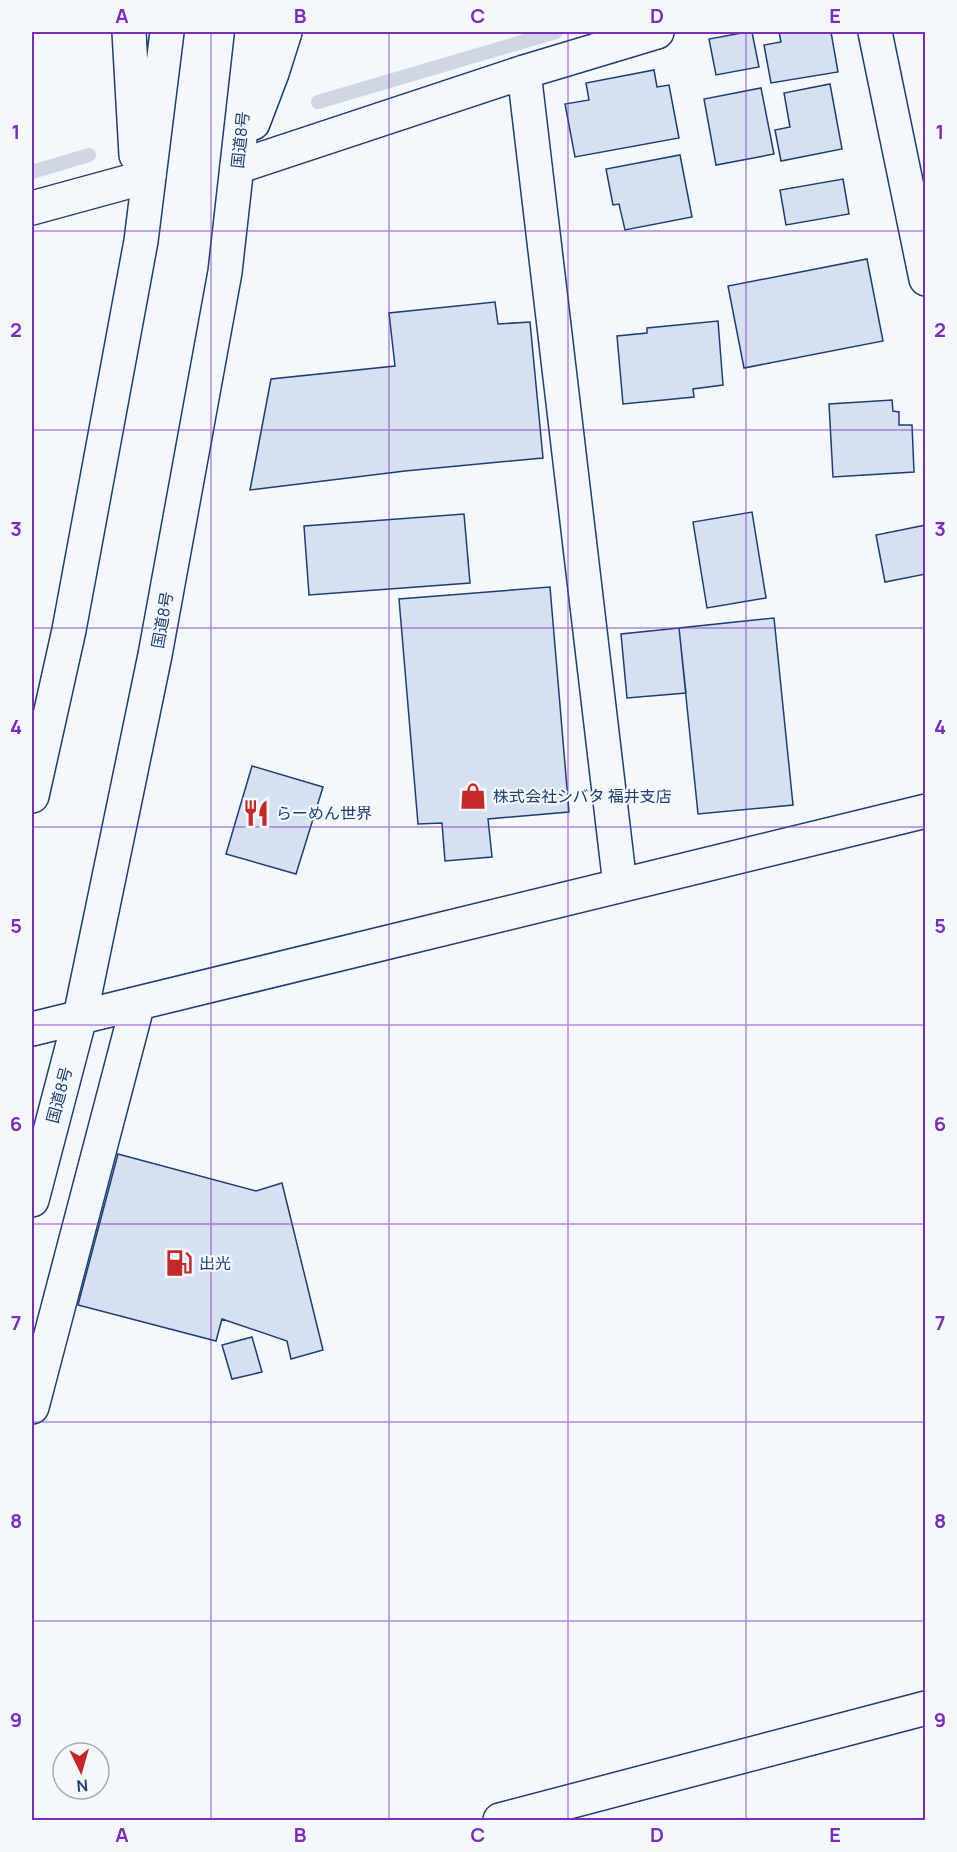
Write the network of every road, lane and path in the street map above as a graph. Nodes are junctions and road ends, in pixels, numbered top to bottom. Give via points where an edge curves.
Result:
1 (129, 32) edge
2 (167, 32) edge
3 (252, 32) edge
4 (285, 32) edge
5 (657, 32) edge
6 (875, 32) edge
7 (524, 72) junction
8 (237, 167) junction
9 (143, 177) junction
10 (32, 208) edge
11 (926, 279) edge
12 (32, 796) edge
13 (926, 811) edge
14 (620, 885) junction
15 (138, 1003) junction
16 (80, 1017) junction
17 (32, 1029) edge
18 (32, 1200) edge
19 (32, 1407) edge
20 (926, 1708) edge
21 (500, 1821) edge

1 - 9 main road
2 - 9 main road
3 - 8 main road, 国道8号
4 - 8 main road
5 - 7 main road
6 - 11 main road
7 - 8 main road
7 - 14 main road
8 - 16 main road, 国道8号 via 225,272 160,632
9 - 10 main road
9 - 12 main road via 141,241 69,630
13 - 14 main road
14 - 15 main road
15 - 16 main road
15 - 19 main road
16 - 17 main road
16 - 18 main road, 国道8号
20 - 21 main road

